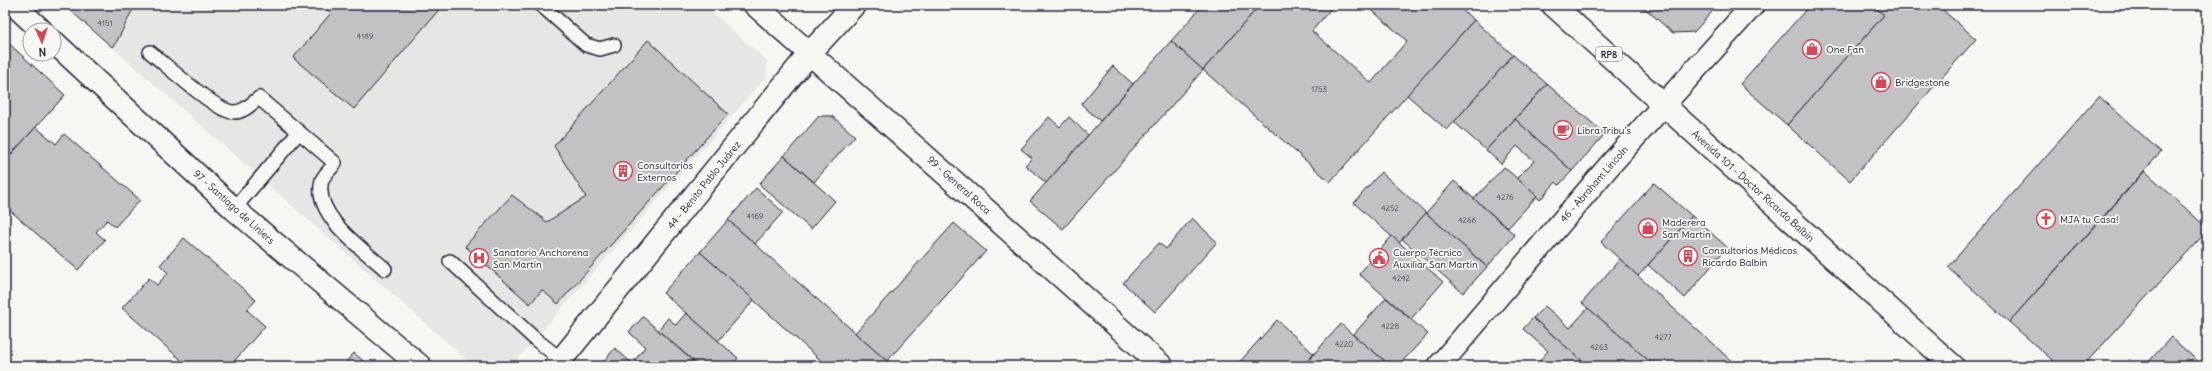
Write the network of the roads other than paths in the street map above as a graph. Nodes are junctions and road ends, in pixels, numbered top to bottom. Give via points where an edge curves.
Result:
1 (14, 5) edge
2 (541, 5) edge
3 (755, 5) edge
4 (854, 5) edge
5 (1553, 5) edge
6 (1753, 5) edge
7 (32, 22) edge
8 (614, 45) dead end
9 (62, 49) edge
10 (150, 52) dead end
11 (810, 53) junction
12 (1664, 105) junction
13 (299, 132) junction
14 (234, 209) junction
15 (450, 261) dead end
16 (385, 270) dead end
17 (559, 363) edge
18 (420, 366) edge
19 (1162, 366) edge
20 (1438, 366) edge
21 (1953, 366) edge

1 - 7 street
2 - 8 lane via 586,45 600,49
3 - 11 street, 99 - General Roca
4 - 11 street, 44 - Benito Pablo Juárez
5 - 12 street, Avenida 101 - Doctor Ricardo Balbín / RP8
6 - 12 street, 46 - Abraham Lincoln
9 - 14 street, 97 - Santiago de Liniers
10 - 13 lane via 218,107 233,112 247,109 259,98
11 - 17 street, 44 - Benito Pablo Juárez
11 - 19 street, 99 - General Roca
12 - 20 street, 46 - Abraham Lincoln
12 - 21 street, Avenida 101 - Doctor Ricardo Balbín / RP8
13 - 14 lane
13 - 16 lane via 335,163 322,180 322,202 333,222
14 - 18 street, 97 - Santiago de Liniers
15 - 17 lane

